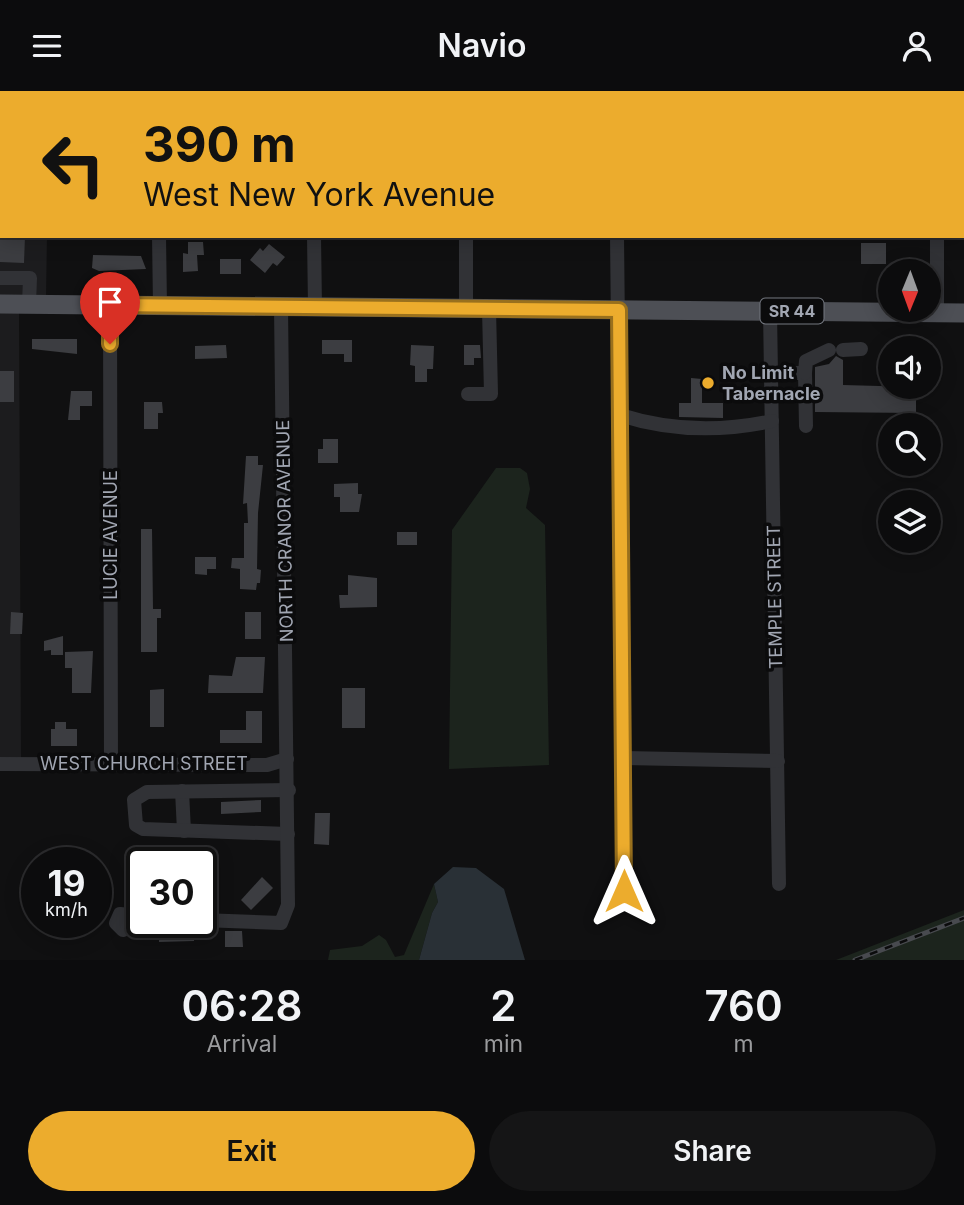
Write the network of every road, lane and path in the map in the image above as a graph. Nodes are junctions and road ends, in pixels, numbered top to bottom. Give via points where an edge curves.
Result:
1 (159, 238) edge
2 (314, 238) edge
3 (466, 238) edge
4 (618, 238) edge
5 (937, 238) edge
6 (937, 259) edge
7 (0, 278) edge
8 (29, 304) junction
9 (0, 305) edge
10 (110, 305) junction
11 (160, 306) junction
12 (281, 307) junction
13 (315, 307) junction
14 (467, 308) junction
15 (489, 309) junction
16 (619, 310) junction
17 (770, 311) junction
18 (878, 312) edge
19 (942, 312) edge
20 (964, 313) edge
21 (861, 349) dead end
22 (771, 373) junction
23 (805, 373) junction
24 (468, 394) dead end
25 (620, 415) junction
26 (772, 421) junction
27 (806, 426) dead end
28 (287, 757) junction
29 (624, 758) junction
30 (778, 761) junction
31 (0, 764) edge
32 (111, 764) junction
33 (289, 790) junction
34 (182, 791) junction
35 (184, 831) junction
36 (288, 834) junction
37 (779, 884) dead end
38 (624, 891) dead end
39 (126, 915) edge
40 (217, 921) edge
41 (126, 929) edge

1 - 11 street
2 - 13 street
3 - 14 street
4 - 16 street
5 - 6 street
7 - 8 street via 30,278
8 - 9 main road, SR 44
8 - 10 main road, SR 44
10 - 11 main road, SR 44
10 - 32 street, LUCIE AVENUE
11 - 12 main road, SR 44
12 - 13 main road, SR 44
12 - 28 street, NORTH CRANOR AVENUE
13 - 14 main road, SR 44
14 - 15 main road, SR 44
15 - 16 main road, SR 44
15 - 24 street via 491,394
16 - 17 main road, SR 44
16 - 25 street
17 - 18 main road, SR 44
17 - 22 street, TEMPLE STREET
19 - 20 main road, SR 44
21 - 23 street via 836,350 806,361
22 - 23 street
22 - 26 street, TEMPLE STREET
23 - 27 street
25 - 26 street via 685,428
25 - 29 street
26 - 30 street, TEMPLE STREET
28 - 32 street, WEST CHURCH STREET via 267,765
28 - 33 street, NORTH CRANOR AVENUE
29 - 30 street
29 - 38 street
30 - 37 street, TEMPLE STREET
31 - 32 street, WEST CHURCH STREET
33 - 34 street
33 - 36 street, NORTH CRANOR AVENUE
34 - 35 street
34 - 35 street via 147,792 134,800 136,825
35 - 36 street
36 - 40 street, NORTH CRANOR AVENUE via 288,905 281,923
39 - 41 street via 120,915 116,923

